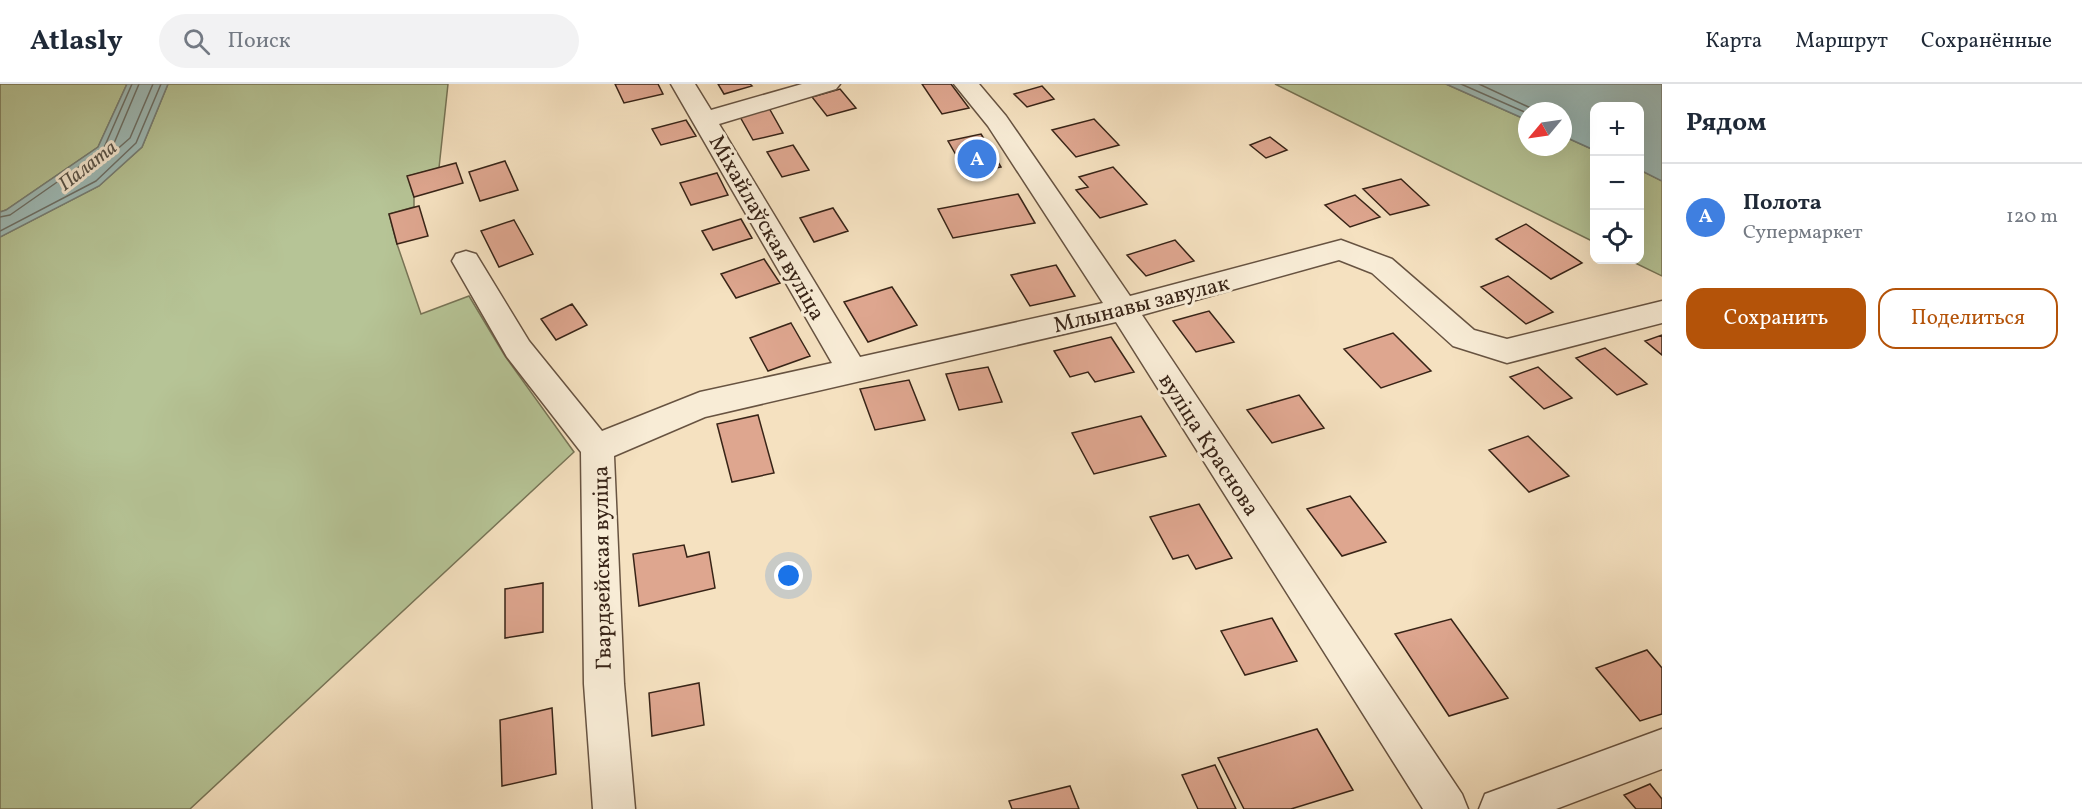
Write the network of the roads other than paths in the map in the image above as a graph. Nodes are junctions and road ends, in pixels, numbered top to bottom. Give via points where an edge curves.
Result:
1 (683, 84) edge
2 (828, 84) edge
3 (966, 84) edge
4 (705, 120) junction
5 (466, 261) dead end
6 (1123, 309) junction
7 (1662, 312) edge
8 (852, 371) junction
9 (597, 449) junction
10 (1662, 749) edge
11 (614, 809) edge
12 (1447, 809) edge
13 (1500, 809) edge

1 - 4 street, Міхайлаўская вуліца
2 - 4 street
3 - 6 street, вуліца Краснова via 997,121
4 - 8 street, Міхайлаўская вуліца
5 - 9 street, Гвардзейская вуліца via 518,349
6 - 7 street, Млынавы завулак via 1341,250 1382,266 1464,338 1507,351
6 - 8 street, Млынавы завулак
6 - 12 street, вуліца Краснова
8 - 9 street, Млынавы завулак via 700,405
9 - 11 street, Гвардзейская вуліца via 603,684
10 - 13 street

